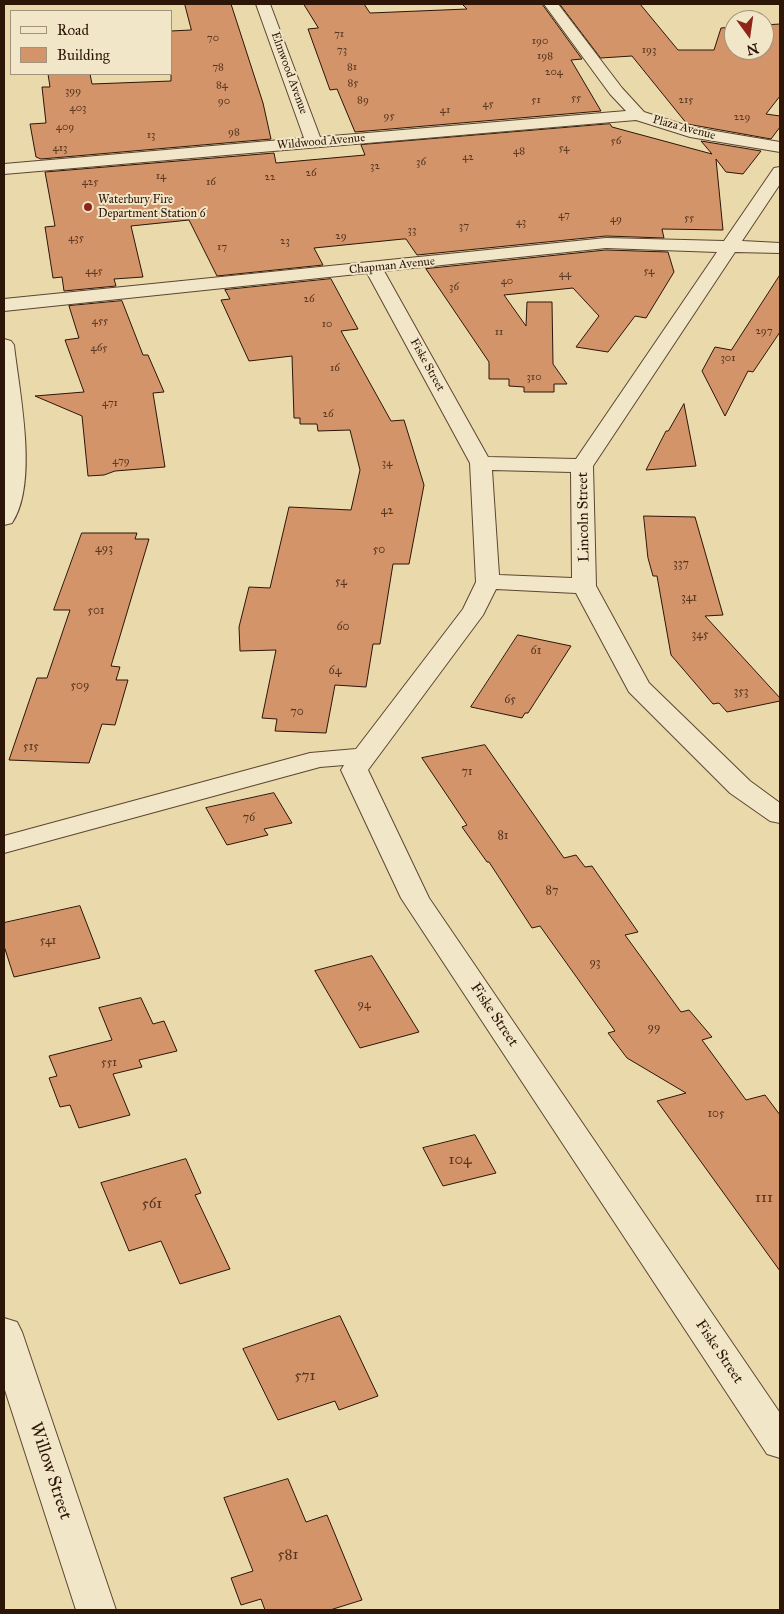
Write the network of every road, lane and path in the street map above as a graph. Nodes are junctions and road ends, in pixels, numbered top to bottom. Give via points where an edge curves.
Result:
1 (263, 4) edge
2 (551, 4) edge
3 (638, 115) junction
4 (314, 143) junction
5 (780, 147) edge
6 (4, 170) edge
7 (780, 172) edge
8 (729, 246) junction
9 (780, 248) edge
10 (373, 268) junction
11 (4, 306) edge
12 (4, 345) edge
13 (481, 462) junction
14 (582, 466) junction
15 (4, 518) edge
16 (488, 582) junction
17 (584, 586) junction
18 (365, 756) junction
19 (780, 815) edge
20 (4, 844) edge
21 (4, 1332) edge
22 (780, 1443) edge
23 (96, 1610) edge

1 - 4 street, Elmwood Avenue
2 - 3 street, Plaza Avenue via 616,91
3 - 4 street, Wildwood Avenue
3 - 5 street, Plaza Avenue via 690,132
4 - 6 street, Wildwood Avenue
7 - 8 street, Lincoln Street
8 - 9 street, Chapman Avenue
8 - 10 street, Chapman Avenue via 606,243
8 - 14 street, Lincoln Street
10 - 11 street, Chapman Avenue
10 - 13 street, Fiske Street
12 - 15 street via 15,473
13 - 14 street
13 - 16 street, Fiske Street
14 - 17 street, Lincoln Street
16 - 17 street
16 - 18 street, Fiske Street via 474,610
17 - 19 street, Lincoln Street via 638,687 740,788
18 - 20 street via 319,759
18 - 22 street, Fiske Street via 354,770 415,898
21 - 23 street, Willow Street

